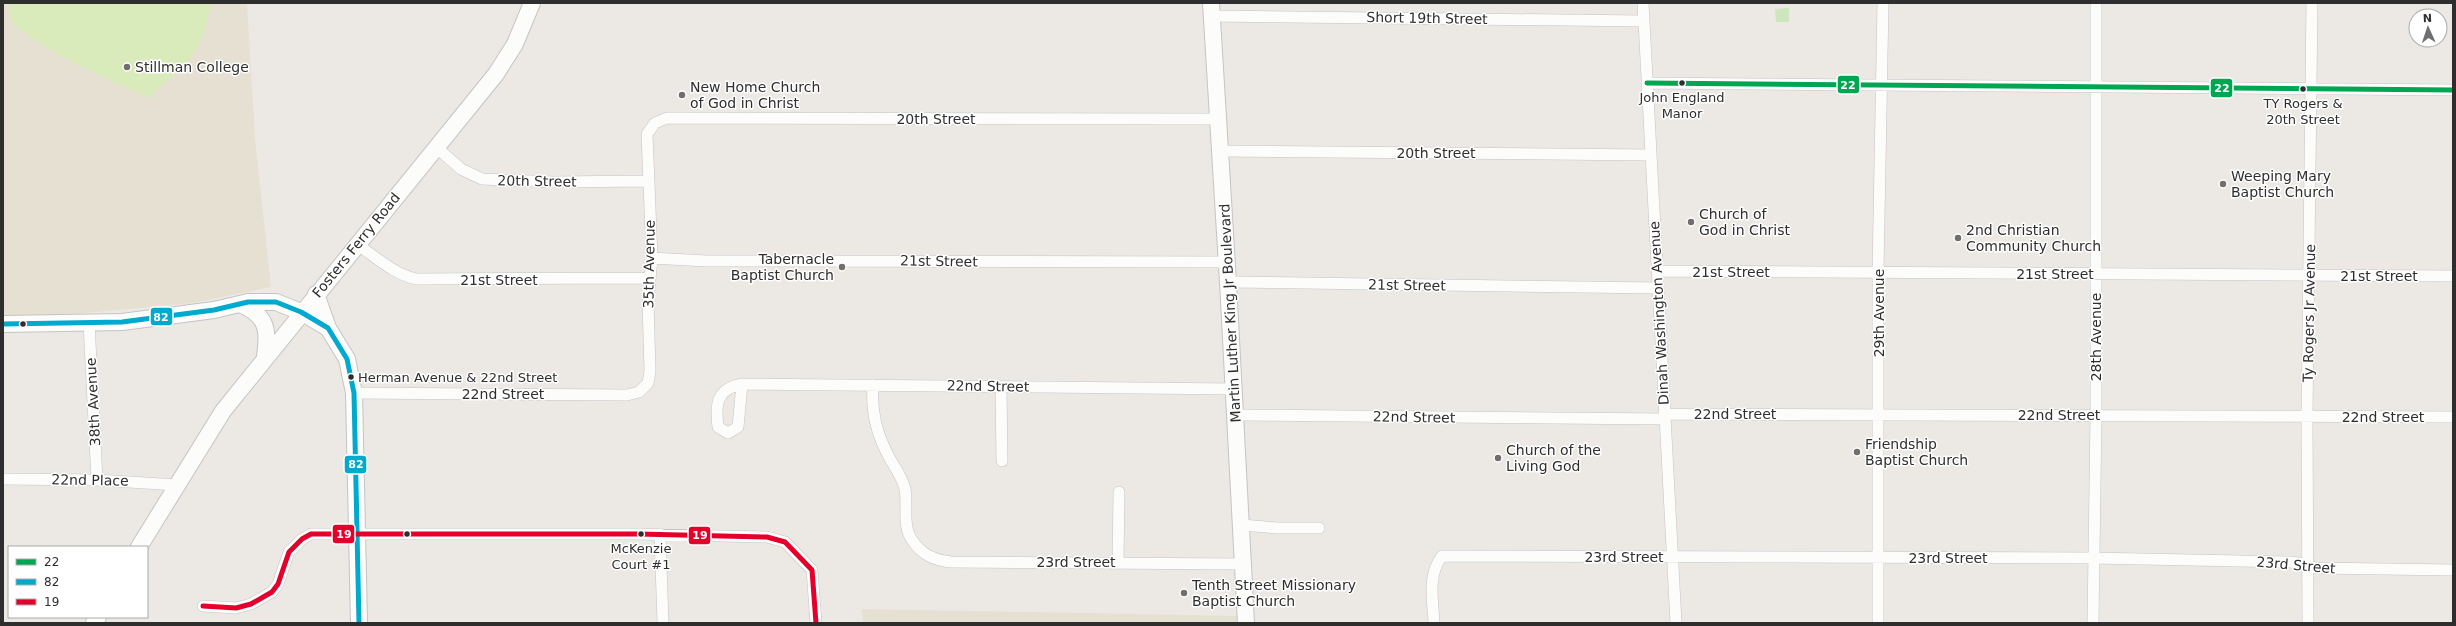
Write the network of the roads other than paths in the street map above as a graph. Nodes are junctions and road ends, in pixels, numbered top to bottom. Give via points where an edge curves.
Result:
1 (532, 3) edge
2 (1642, 3) edge
3 (1883, 3) edge
4 (2096, 3) edge
5 (2312, 3) edge
6 (1211, 9) edge
7 (1643, 21) junction
8 (1647, 83) junction
9 (1883, 85) junction
10 (2096, 87) junction
11 (2311, 89) junction
12 (2453, 90) edge
13 (1218, 119) junction
14 (655, 123) joint
15 (436, 147) junction
16 (1220, 151) junction
17 (1651, 155) junction
18 (648, 181) junction
19 (358, 245) junction
20 (652, 258) junction
21 (1226, 262) junction
22 (1657, 271) junction
23 (1878, 272) junction
24 (2096, 274) junction
25 (2310, 275) junction
26 (2453, 276) edge
27 (650, 278) junction
28 (1228, 282) junction
29 (1658, 288) junction
30 (316, 294) junction
31 (240, 304) junction
32 (301, 312) junction
33 (89, 323) junction
34 (3, 324) edge
35 (328, 328) junction
36 (265, 356) junction
37 (648, 383) joint
38 (742, 384) dead end
39 (872, 385) junction
40 (1001, 386) junction
41 (1234, 389) junction
42 (354, 393) junction
43 (1236, 415) junction
44 (1879, 415) junction
45 (1664, 416) junction
46 (2096, 416) junction
47 (2307, 417) junction
48 (2453, 417) edge
49 (1002, 461) dead end
50 (3, 479) edge
51 (97, 480) junction
52 (177, 485) junction
53 (1120, 492) dead end
54 (1242, 525) junction
55 (1318, 528) dead end
56 (356, 533) junction
57 (660, 534) junction
58 (141, 546) edge
59 (1673, 558) junction
60 (1878, 558) junction
61 (2093, 558) junction
62 (1118, 562) junction
63 (1242, 564) junction
64 (2306, 564) junction
65 (2453, 570) edge
66 (204, 606) dead end
67 (360, 623) edge
68 (663, 623) edge
69 (816, 623) edge
70 (1246, 623) edge
71 (1434, 623) edge
72 (1676, 623) edge
73 (1878, 623) edge
74 (2092, 623) edge
75 (2308, 623) edge

1 - 15 street, Fosters Ferry Road via 506,59
2 - 7 street, Dinah Washington Avenue
3 - 9 street, 29th Avenue
4 - 10 street, 28th Avenue
5 - 11 street, Ty Rogers Jr Avenue
6 - 7 street, Short 19th Street
6 - 13 street, Martin Luther King Jr Boulevard
7 - 8 street, Dinah Washington Avenue
8 - 9 street
8 - 17 street, Dinah Washington Avenue
9 - 10 street
9 - 23 street, 29th Avenue
10 - 11 street
10 - 24 street, 28th Avenue
11 - 12 street
11 - 25 street, Ty Rogers Jr Avenue
13 - 14 street, 20th Street via 667,118
13 - 16 street, Martin Luther King Jr Boulevard
14 - 18 street, 35th Avenue via 647,134
15 - 18 street, 20th Street via 461,169 482,179 553,182
15 - 19 street, Fosters Ferry Road
16 - 17 street, 20th Street
16 - 21 street, Martin Luther King Jr Boulevard
17 - 22 street, Dinah Washington Avenue
18 - 20 street, 35th Avenue
19 - 27 street, 21st Street via 394,271 416,279
19 - 30 street, Fosters Ferry Road
20 - 21 street, 21st Street via 706,261
20 - 27 street, 35th Avenue
21 - 28 street, Martin Luther King Jr Boulevard
22 - 23 street, 21st Street
22 - 29 street, Dinah Washington Avenue
23 - 24 street, 21st Street
23 - 44 street, 29th Avenue
24 - 25 street, 21st Street
24 - 46 street, 28th Avenue
25 - 26 street, 21st Street
25 - 47 street, Ty Rogers Jr Avenue
27 - 37 street, 35th Avenue
28 - 29 street, 21st Street
28 - 41 street, Martin Luther King Jr Boulevard
29 - 45 street, Dinah Washington Avenue
30 - 32 street, Fosters Ferry Road
30 - 35 street
31 - 32 street via 276,302
31 - 33 street via 154,319
31 - 36 street via 254,312 264,324 268,336
32 - 35 street
32 - 36 street, Fosters Ferry Road
33 - 34 street
33 - 51 street, 38th Avenue
35 - 42 street via 347,359
36 - 52 street, Fosters Ferry Road via 222,411
37 - 42 street, 22nd Street via 640,392 627,395
38 - 39 street, 22nd Street
39 - 40 street, 22nd Street
39 - 62 street, 23rd Street via 871,404 874,422 903,480 907,526 915,545 928,556 950,562
40 - 41 street, 22nd Street
40 - 49 street
41 - 43 street, Martin Luther King Jr Boulevard
42 - 56 street
43 - 45 street, 22nd Street
43 - 54 street, Martin Luther King Jr Boulevard
44 - 45 street, 22nd Street
44 - 46 street, 22nd Street
44 - 60 street, 29th Avenue
45 - 59 street, Dinah Washington Avenue
46 - 47 street, 22nd Street
46 - 61 street, 28th Avenue
47 - 48 street, 22nd Street
47 - 64 street, Ty Rogers Jr Avenue
50 - 51 street, 22nd Place
51 - 52 street, 22nd Place
52 - 58 street, Fosters Ferry Road
53 - 62 street
54 - 55 street
54 - 63 street, Martin Luther King Jr Boulevard
56 - 57 street
56 - 66 street via 311,534 302,538 289,552 278,584 272,592 251,604 236,608
56 - 67 street
57 - 68 street
57 - 69 street via 767,537 785,542 812,570
59 - 60 street, 23rd Street
59 - 71 street, 23rd Street via 1442,556 1434,566 1432,578
59 - 72 street, Dinah Washington Avenue
60 - 61 street, 23rd Street
60 - 73 street, 29th Avenue
61 - 64 street, 23rd Street
61 - 74 street, 28th Avenue
62 - 63 street, 23rd Street
63 - 70 street, Martin Luther King Jr Boulevard
64 - 65 street, 23rd Street via 2315,568
64 - 75 street, Ty Rogers Jr Avenue

